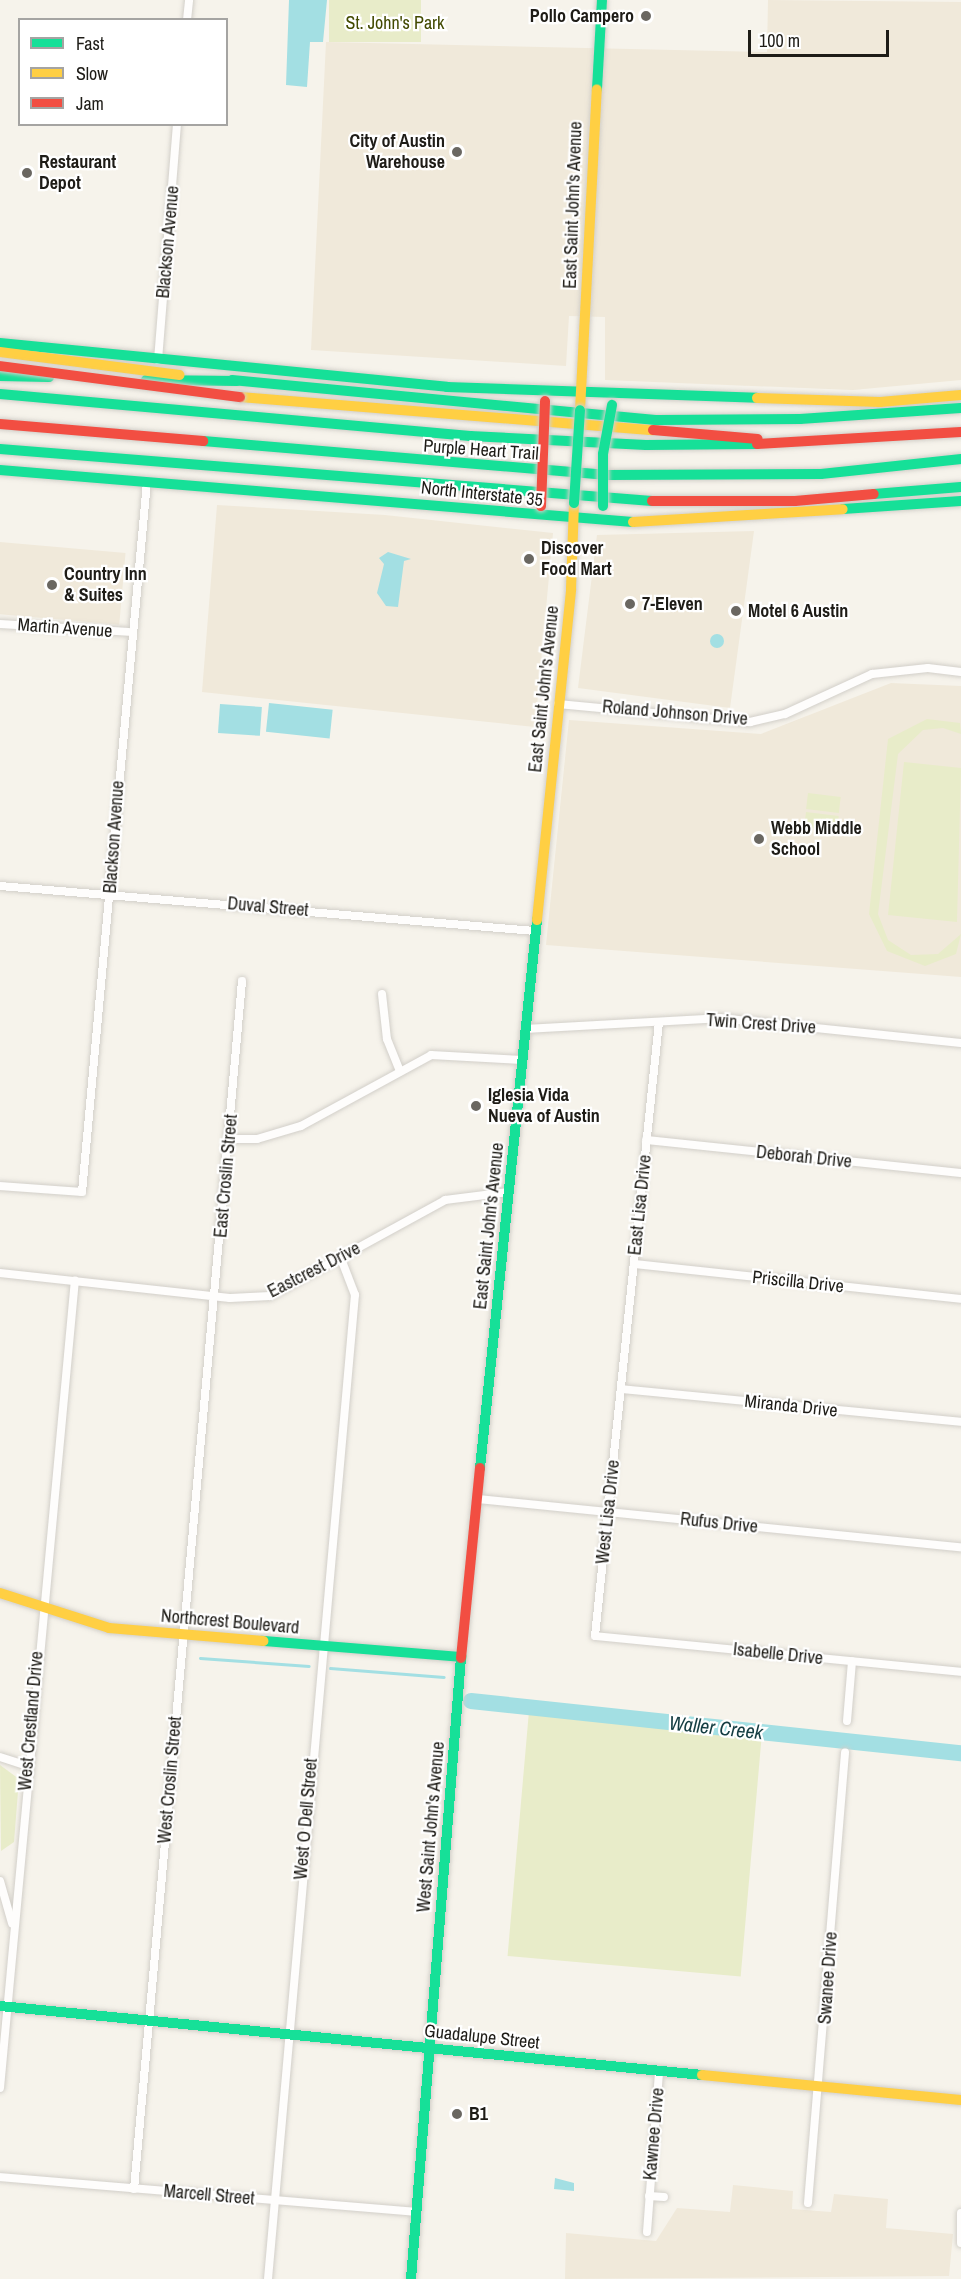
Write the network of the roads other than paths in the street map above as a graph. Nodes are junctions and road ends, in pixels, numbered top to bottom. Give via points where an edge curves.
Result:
1 (189, 0) edge
2 (602, 0) edge
3 (187, 18) edge
4 (177, 126) edge
5 (0, 343) edge
6 (0, 352) edge
7 (158, 360) junction
8 (0, 366) edge
9 (0, 376) edge
10 (237, 381) junction
11 (534, 390) junction
12 (581, 390) junction
13 (631, 393) junction
14 (0, 394) edge
15 (961, 395) edge
16 (961, 408) edge
17 (3, 425) edge
18 (961, 432) edge
19 (781, 444) junction
20 (0, 449) edge
21 (961, 459) edge
22 (0, 470) edge
23 (147, 482) junction
24 (961, 487) edge
25 (961, 501) edge
26 (526, 516) junction
27 (573, 520) junction
28 (615, 520) junction
29 (0, 624) edge
30 (129, 632) junction
31 (961, 672) edge
32 (558, 704) junction
33 (0, 886) edge
34 (110, 895) junction
35 (535, 931) junction
36 (242, 981) dead end
37 (382, 994) dead end
38 (659, 1022) junction
39 (525, 1029) junction
40 (961, 1043) edge
41 (522, 1060) junction
42 (400, 1071) junction
43 (229, 1139) junction
44 (646, 1140) junction
45 (961, 1173) edge
46 (0, 1186) edge
47 (509, 1192) junction
48 (341, 1258) junction
49 (634, 1264) junction
50 (0, 1273) edge
51 (75, 1280) junction
52 (214, 1295) junction
53 (961, 1299) edge
54 (207, 1371) joint
55 (489, 1379) joint
56 (621, 1389) junction
57 (961, 1422) edge
58 (477, 1499) junction
59 (608, 1511) junction
60 (961, 1548) edge
61 (0, 1593) edge
62 (42, 1606) junction
63 (183, 1635) junction
64 (595, 1636) joint
65 (321, 1646) junction
66 (462, 1657) junction
67 (852, 1661) junction
68 (961, 1672) edge
69 (847, 1721) dead end
70 (845, 1753) dead end
71 (0, 1757) edge
72 (27, 1766) junction
73 (0, 1881) edge
74 (14, 1930) junction
75 (3, 2007) edge
76 (149, 2019) junction
77 (288, 2034) junction
78 (430, 2048) junction
79 (659, 2072) junction
80 (820, 2086) junction
81 (0, 2088) edge
82 (961, 2100) edge
83 (0, 2177) edge
84 (134, 2189) junction
85 (649, 2196) junction
86 (664, 2197) dead end
87 (274, 2201) junction
88 (808, 2203) dead end
89 (417, 2212) junction
90 (961, 2213) edge
91 (647, 2232) dead end
92 (961, 2243) edge
93 (268, 2279) edge
94 (411, 2279) edge

1 - 3 street
2 - 12 main road, East Saint John's Avenue
4 - 7 street, Blackson Avenue
5 - 7 main road
6 - 10 main road
7 - 11 main road via 447,387
8 - 19 main road, bridge via 240,397 738,435
9 - 10 main road
10 - 16 main road via 658,420 800,419
11 - 12 main road
11 - 26 main road, bridge via 545,401 541,506
12 - 13 main road
12 - 27 main road, East Saint John's Avenue, bridge
13 - 15 main road via 880,402
13 - 28 main road, bridge via 612,405 603,454 603,506
14 - 19 main road, Purple Heart Trail via 470,436 646,445
17 - 21 main road, Purple Heart Trail via 608,475 821,474
18 - 19 main road, Purple Heart Trail
20 - 24 main road via 634,501 795,501
22 - 23 main road, North Interstate 35
23 - 26 main road, North Interstate 35
23 - 30 street, Blackson Avenue
25 - 28 main road, North Interstate 35 via 717,522
26 - 27 main road, North Interstate 35
27 - 28 main road, North Interstate 35
27 - 32 main road, East Saint John's Avenue
29 - 30 street, Martin Avenue
30 - 34 street, Blackson Avenue
31 - 32 street, Roland Johnson Drive via 928,668 872,674 785,714 750,722
32 - 35 main road, East Saint John's Avenue
33 - 34 street, Duval Street
34 - 35 street, Duval Street
34 - 46 street, Blackson Avenue via 82,1192
35 - 39 main road, East Saint John's Avenue
36 - 43 street, East Croslin Street
37 - 42 street via 387,1040
38 - 39 street, Twin Crest Drive
38 - 40 street, Twin Crest Drive via 719,1018
38 - 44 street, East Lisa Drive
39 - 41 main road, East Saint John's Avenue
41 - 42 street via 442,1053
41 - 47 main road, East Saint John's Avenue
42 - 43 street via 300,1126 257,1139
43 - 52 street, East Croslin Street
44 - 45 street, Deborah Drive
44 - 49 street, East Lisa Drive
47 - 48 street, Eastcrest Drive via 445,1200
47 - 55 main road, East Saint John's Avenue
48 - 52 street, Eastcrest Drive via 270,1296
48 - 65 street, West O Dell Street via 355,1295
49 - 53 street, Priscilla Drive
49 - 56 street, East Lisa Drive
50 - 51 street, Eastcrest Drive
51 - 52 street, Eastcrest Drive
51 - 62 street, West Crestland Drive
52 - 54 street, East Croslin Street
54 - 63 street, West Croslin Street
55 - 58 main road, West Saint John's Avenue
56 - 57 street, Miranda Drive
56 - 59 street, West Lisa Drive
58 - 59 street, Rufus Drive
58 - 66 main road, West Saint John's Avenue
59 - 60 street, Rufus Drive
59 - 64 street, West Lisa Drive
61 - 62 main road, Northcrest Boulevard
62 - 63 main road, Northcrest Boulevard via 109,1628
62 - 72 street, West Crestland Drive
63 - 65 main road, Northcrest Boulevard
63 - 76 street, West Croslin Street
64 - 67 street, Isabelle Drive
65 - 66 main road, Northcrest Boulevard
65 - 77 street, West O Dell Street
66 - 78 main road, West Saint John's Avenue
67 - 68 street, Isabelle Drive
67 - 69 street
70 - 80 street, Swanee Drive
71 - 72 street
72 - 74 street, West Crestland Drive
73 - 74 street
74 - 75 street, West Crestland Drive
75 - 76 main road, Guadalupe Street
75 - 81 street, West Crestland Drive
76 - 77 main road, Guadalupe Street
76 - 84 street, West Croslin Street
77 - 78 main road, Guadalupe Street
77 - 87 street, West O Dell Street
78 - 79 main road, Guadalupe Street
78 - 89 main road, West Saint John's Avenue
79 - 80 main road, Guadalupe Street
79 - 85 street, Kawnee Drive
80 - 82 main road, Guadalupe Street
80 - 88 street, Swanee Drive
83 - 84 street, Marcell Street
84 - 87 street, Marcell Street
85 - 86 street, Kawnee Drive
85 - 91 street, Kawnee Drive
87 - 89 street, Marcell Street
87 - 93 street, West O Dell Street
89 - 94 main road, West Saint John's Avenue
90 - 92 street

